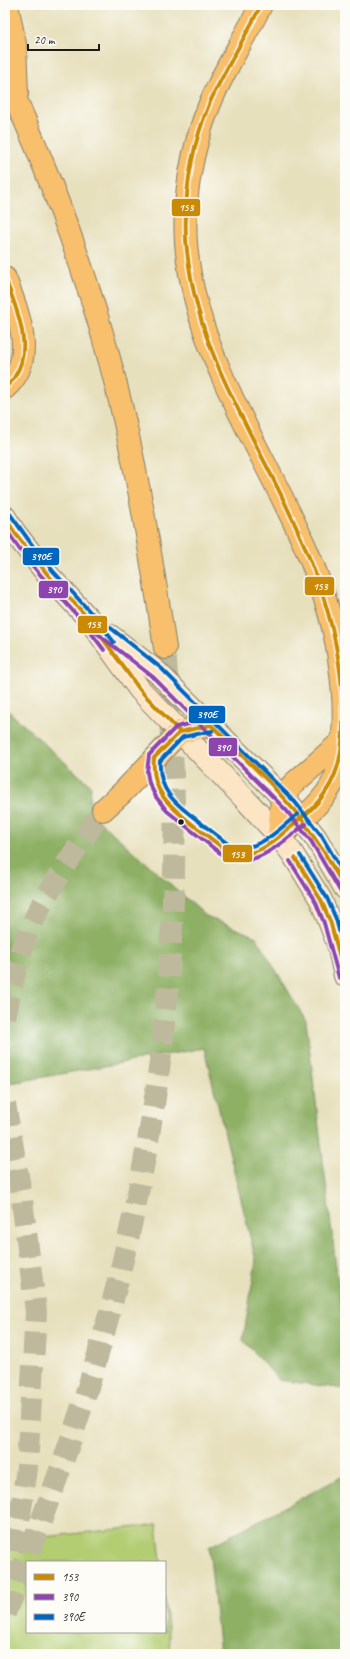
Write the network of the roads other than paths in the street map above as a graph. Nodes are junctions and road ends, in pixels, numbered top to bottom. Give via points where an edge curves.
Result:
1 (7, 5) edge
2 (261, 5) edge
3 (5, 75) edge
4 (18, 103) junction
5 (5, 278) edge
6 (5, 388) edge
7 (5, 516) edge
8 (88, 618) junction
9 (165, 648) tunnel mouth
10 (211, 725) junction
11 (180, 732) junction
12 (342, 741) junction
13 (282, 797) junction
14 (103, 810) tunnel mouth
15 (302, 819) junction
16 (279, 836) junction
17 (345, 888) edge
18 (345, 976) edge

1 - 4 highway via 14,44
2 - 12 highway via 219,84 198,138 187,202 188,262 201,321 215,360 289,510 324,594 336,638 342,678
3 - 4 highway
4 - 9 highway via 78,259 107,350 141,497
5 - 6 highway via 19,319 24,349 18,372 12,383
7 - 8 main road via 48,575
8 - 10 main road via 157,672
8 - 11 main road via 140,690
10 - 11 highway
10 - 13 main road
11 - 14 highway
11 - 16 main road
12 - 13 highway
12 - 15 highway via 336,774 331,786
13 - 15 main road
13 - 16 highway
15 - 16 highway
15 - 17 main road
16 - 18 main road via 321,900 338,944

